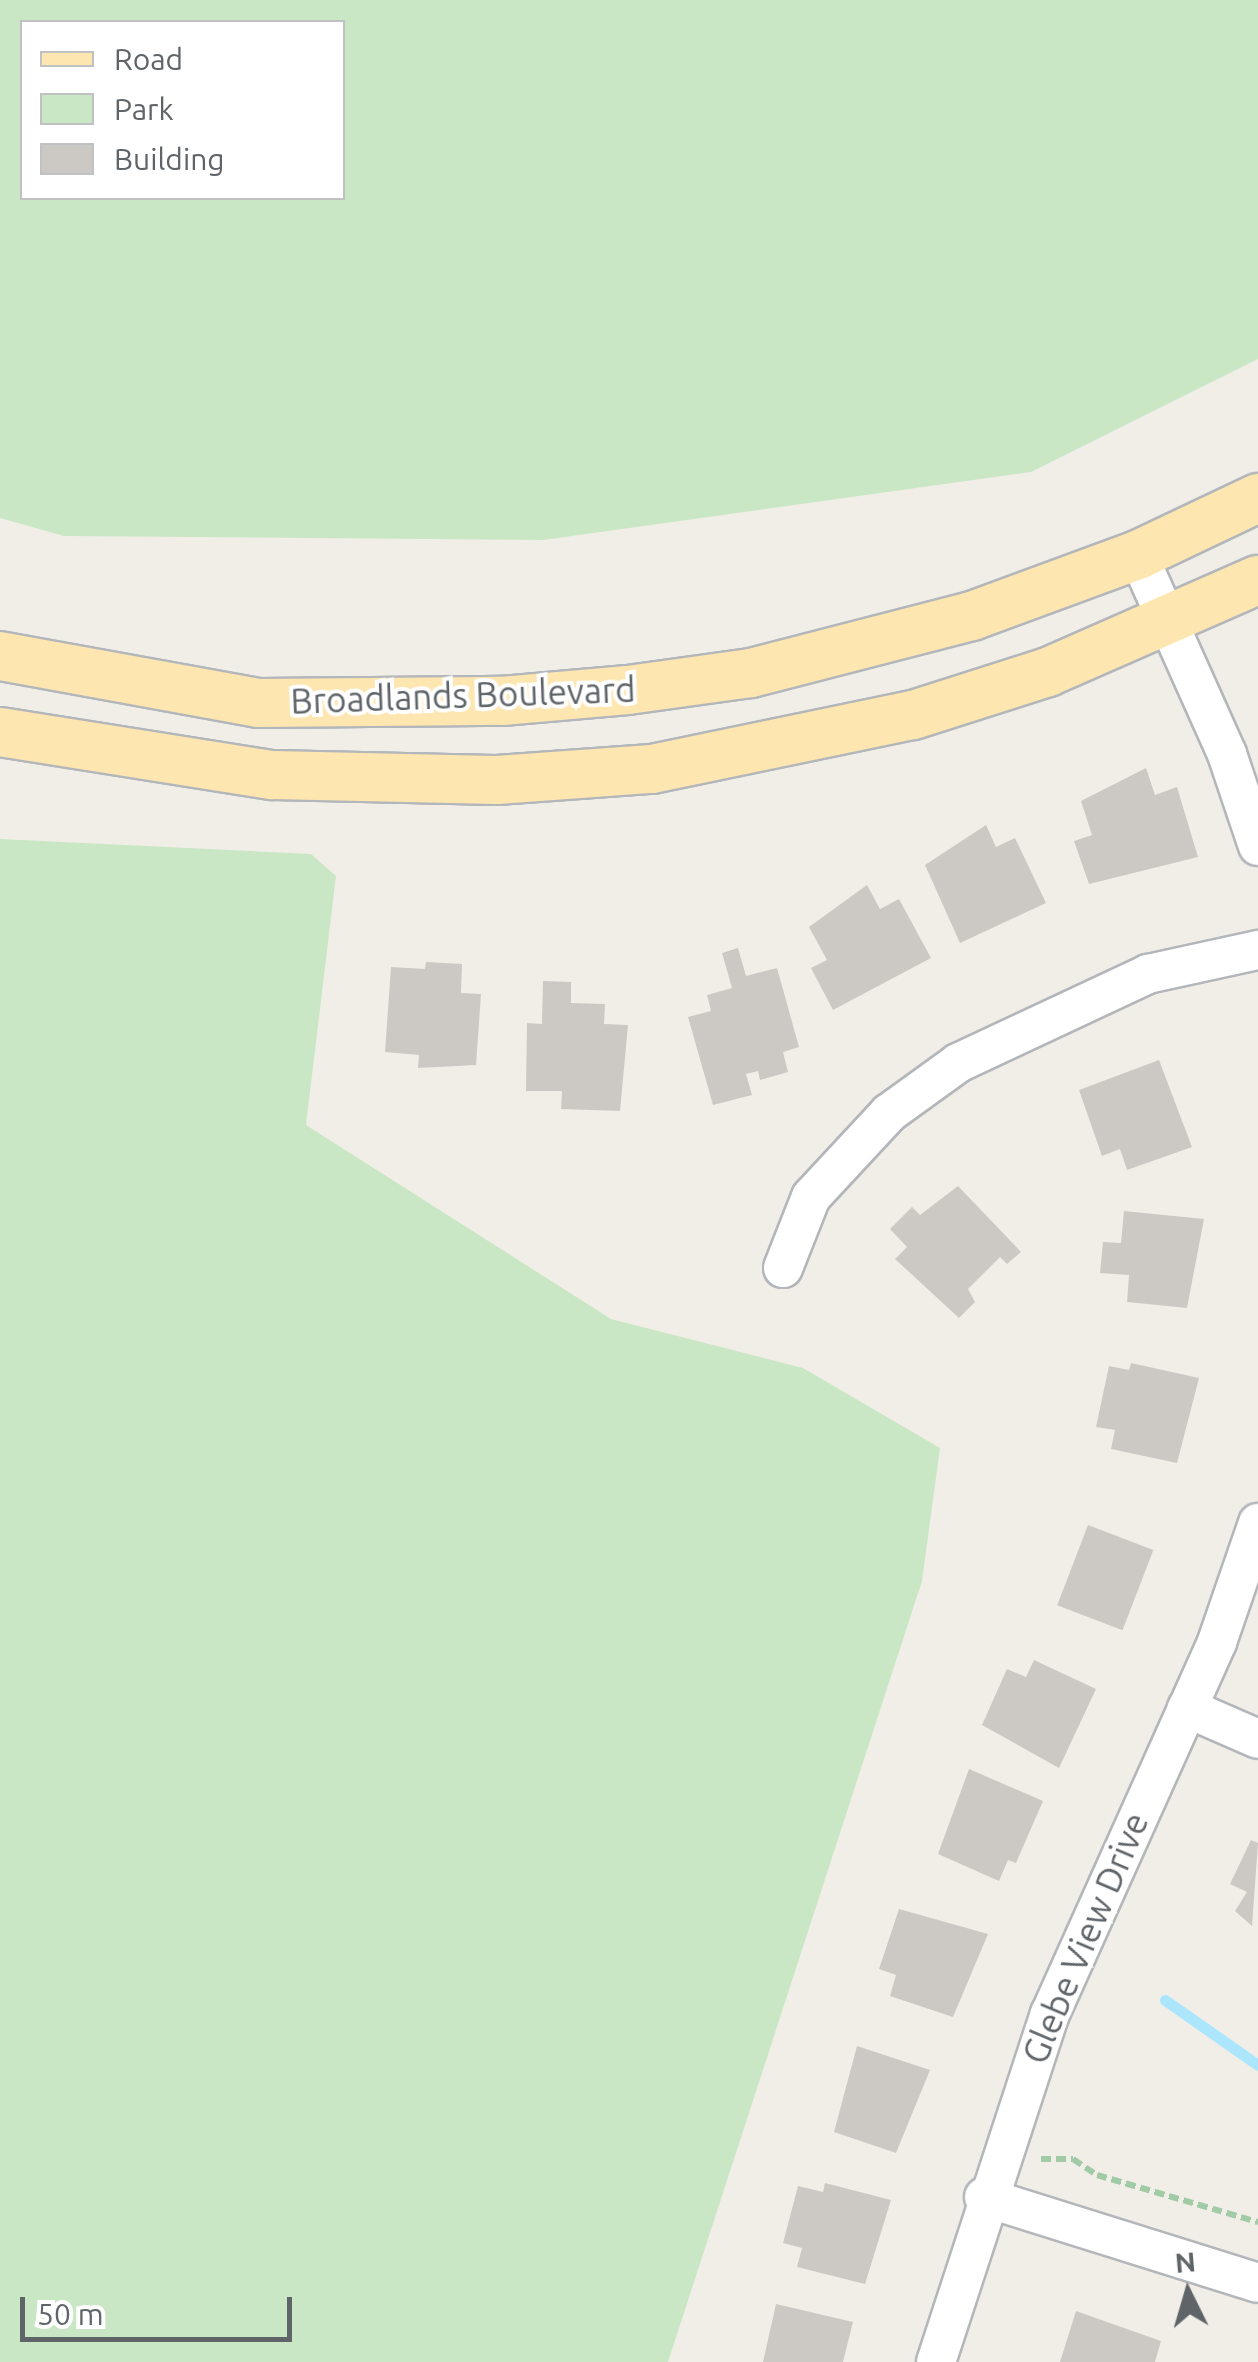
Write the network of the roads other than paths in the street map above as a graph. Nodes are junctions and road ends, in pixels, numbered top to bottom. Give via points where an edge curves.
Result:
1 (1258, 498) edge
2 (1138, 554) junction
3 (1258, 580) edge
4 (1169, 624) junction
5 (0, 656) edge
6 (0, 732) edge
7 (1258, 846) edge
8 (1258, 950) edge
9 (783, 1268) dead end
10 (1258, 1523) edge
11 (1187, 1708) junction
12 (1258, 1739) edge
13 (984, 2197) junction
14 (1258, 2283) edge
15 (936, 2362) edge

1 - 2 main road, Broadlands Boulevard
2 - 4 street
2 - 5 main road, Broadlands Boulevard via 876,645 628,690 502,701 258,703
3 - 4 main road
4 - 6 main road via 913,715 652,769 497,780 273,775
4 - 7 street
8 - 9 street via 1148,974 1025,1025 958,1063 889,1113 811,1197
10 - 11 street, Glebe View Drive
11 - 12 street
11 - 13 street, Glebe View Drive via 1050,2014
13 - 14 street
13 - 15 street, Glebe View Drive

